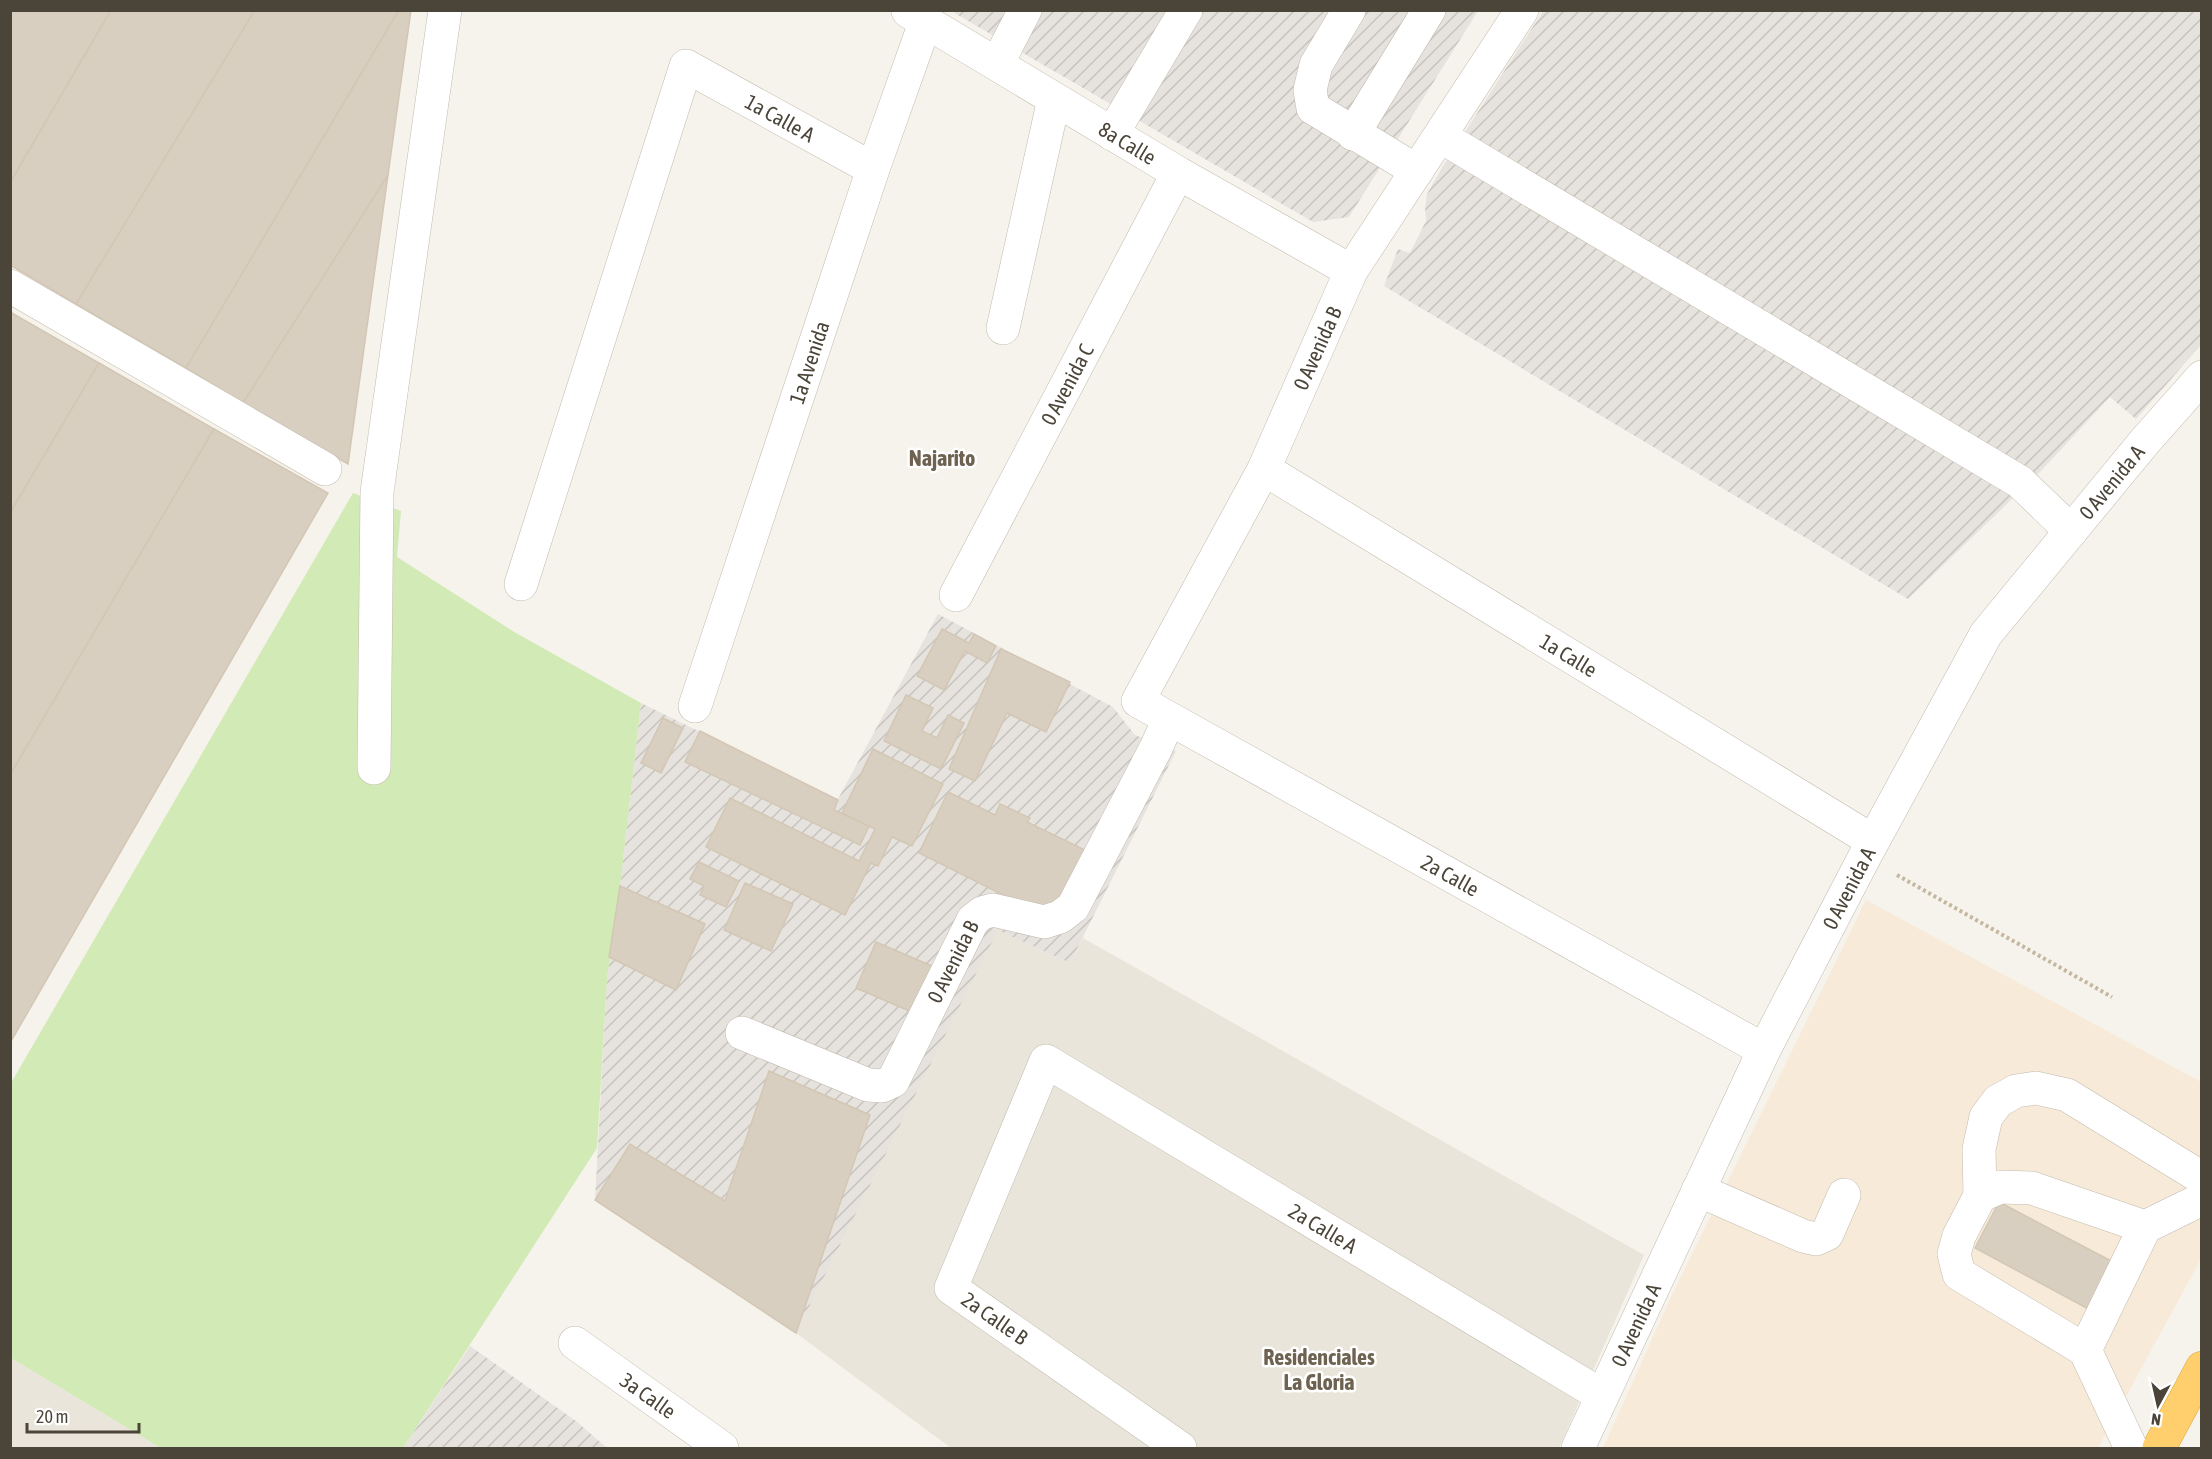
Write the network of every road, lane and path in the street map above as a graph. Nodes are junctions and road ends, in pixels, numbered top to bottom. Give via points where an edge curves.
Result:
1 (445, 10) edge
2 (1025, 10) edge
3 (1186, 10) edge
4 (1349, 10) edge
5 (1429, 10) edge
6 (1522, 10) edge
7 (917, 16) edge
8 (997, 64) junction
9 (1054, 99) junction
10 (1112, 134) junction
11 (1353, 134) junction
12 (1440, 136) junction
13 (873, 170) junction
14 (1417, 171) junction
15 (1178, 173) junction
16 (1352, 271) junction
17 (10, 285) edge
18 (1003, 328) dead end
19 (2202, 377) edge
20 (325, 469) dead end
21 (1264, 469) junction
22 (2071, 531) junction
23 (521, 584) dead end
24 (956, 595) dead end
25 (1138, 701) joint
26 (695, 706) dead end
27 (1169, 719) junction
28 (374, 768) dead end
29 (1869, 849) junction
30 (2112, 998) dead end
31 (742, 1033) dead end
32 (1764, 1050) junction
33 (1046, 1061) joint
34 (2202, 1178) edge
35 (1698, 1190) junction
36 (1844, 1195) dead end
37 (1980, 1196) junction
38 (2202, 1199) edge
39 (2145, 1227) junction
40 (575, 1343) dead end
41 (2085, 1350) junction
42 (2202, 1368) edge
43 (1601, 1395) junction
44 (722, 1449) edge
45 (1180, 1449) edge
46 (1578, 1449) edge
47 (2131, 1449) edge
48 (2159, 1449) edge

1 - 28 street via 377,492
2 - 8 street
3 - 10 street
4 - 11 street via 1316,65 1310,90 1313,108
5 - 11 street
6 - 12 street, 0 Avenida B
7 - 8 street, 8a Calle
7 - 13 street, 1a Avenida
8 - 9 street, 8a Calle
9 - 10 street, 8a Calle
9 - 18 street
10 - 15 street, 8a Calle
11 - 14 street
12 - 14 street, 0 Avenida B
12 - 22 street via 2020,482
13 - 23 street, 1a Calle A via 686,66
13 - 26 street, 1a Avenida
14 - 16 street, 0 Avenida B
15 - 16 street, 8a Calle
15 - 24 street, 0 Avenida C
16 - 21 street, 0 Avenida B
17 - 20 street
19 - 22 street, 0 Avenida A
21 - 25 street, 0 Avenida B
21 - 29 street, 1a Calle
22 - 29 street, 0 Avenida A via 1986,634
25 - 27 street, 2a Calle
27 - 31 street, 0 Avenida B via 1073,907 1044,922 993,910 973,920 893,1081 882,1086 867,1085
27 - 32 street, 2a Calle
29 - 30 path
29 - 32 street, 0 Avenida A
32 - 35 street, 0 Avenida A
33 - 43 street, 2a Calle A
33 - 45 street, 2a Calle B via 951,1288
34 - 37 street via 2067,1095 2036,1088 2016,1090 1998,1101 1986,1117 1979,1149
35 - 36 street via 1816,1239 1827,1234
35 - 43 street, 0 Avenida A
37 - 39 street via 2000,1187 2032,1188
37 - 41 street via 1954,1254 1959,1274
38 - 39 street
39 - 41 street
40 - 44 street, 3a Calle
41 - 47 street
42 - 48 highway
43 - 46 street, 0 Avenida A

